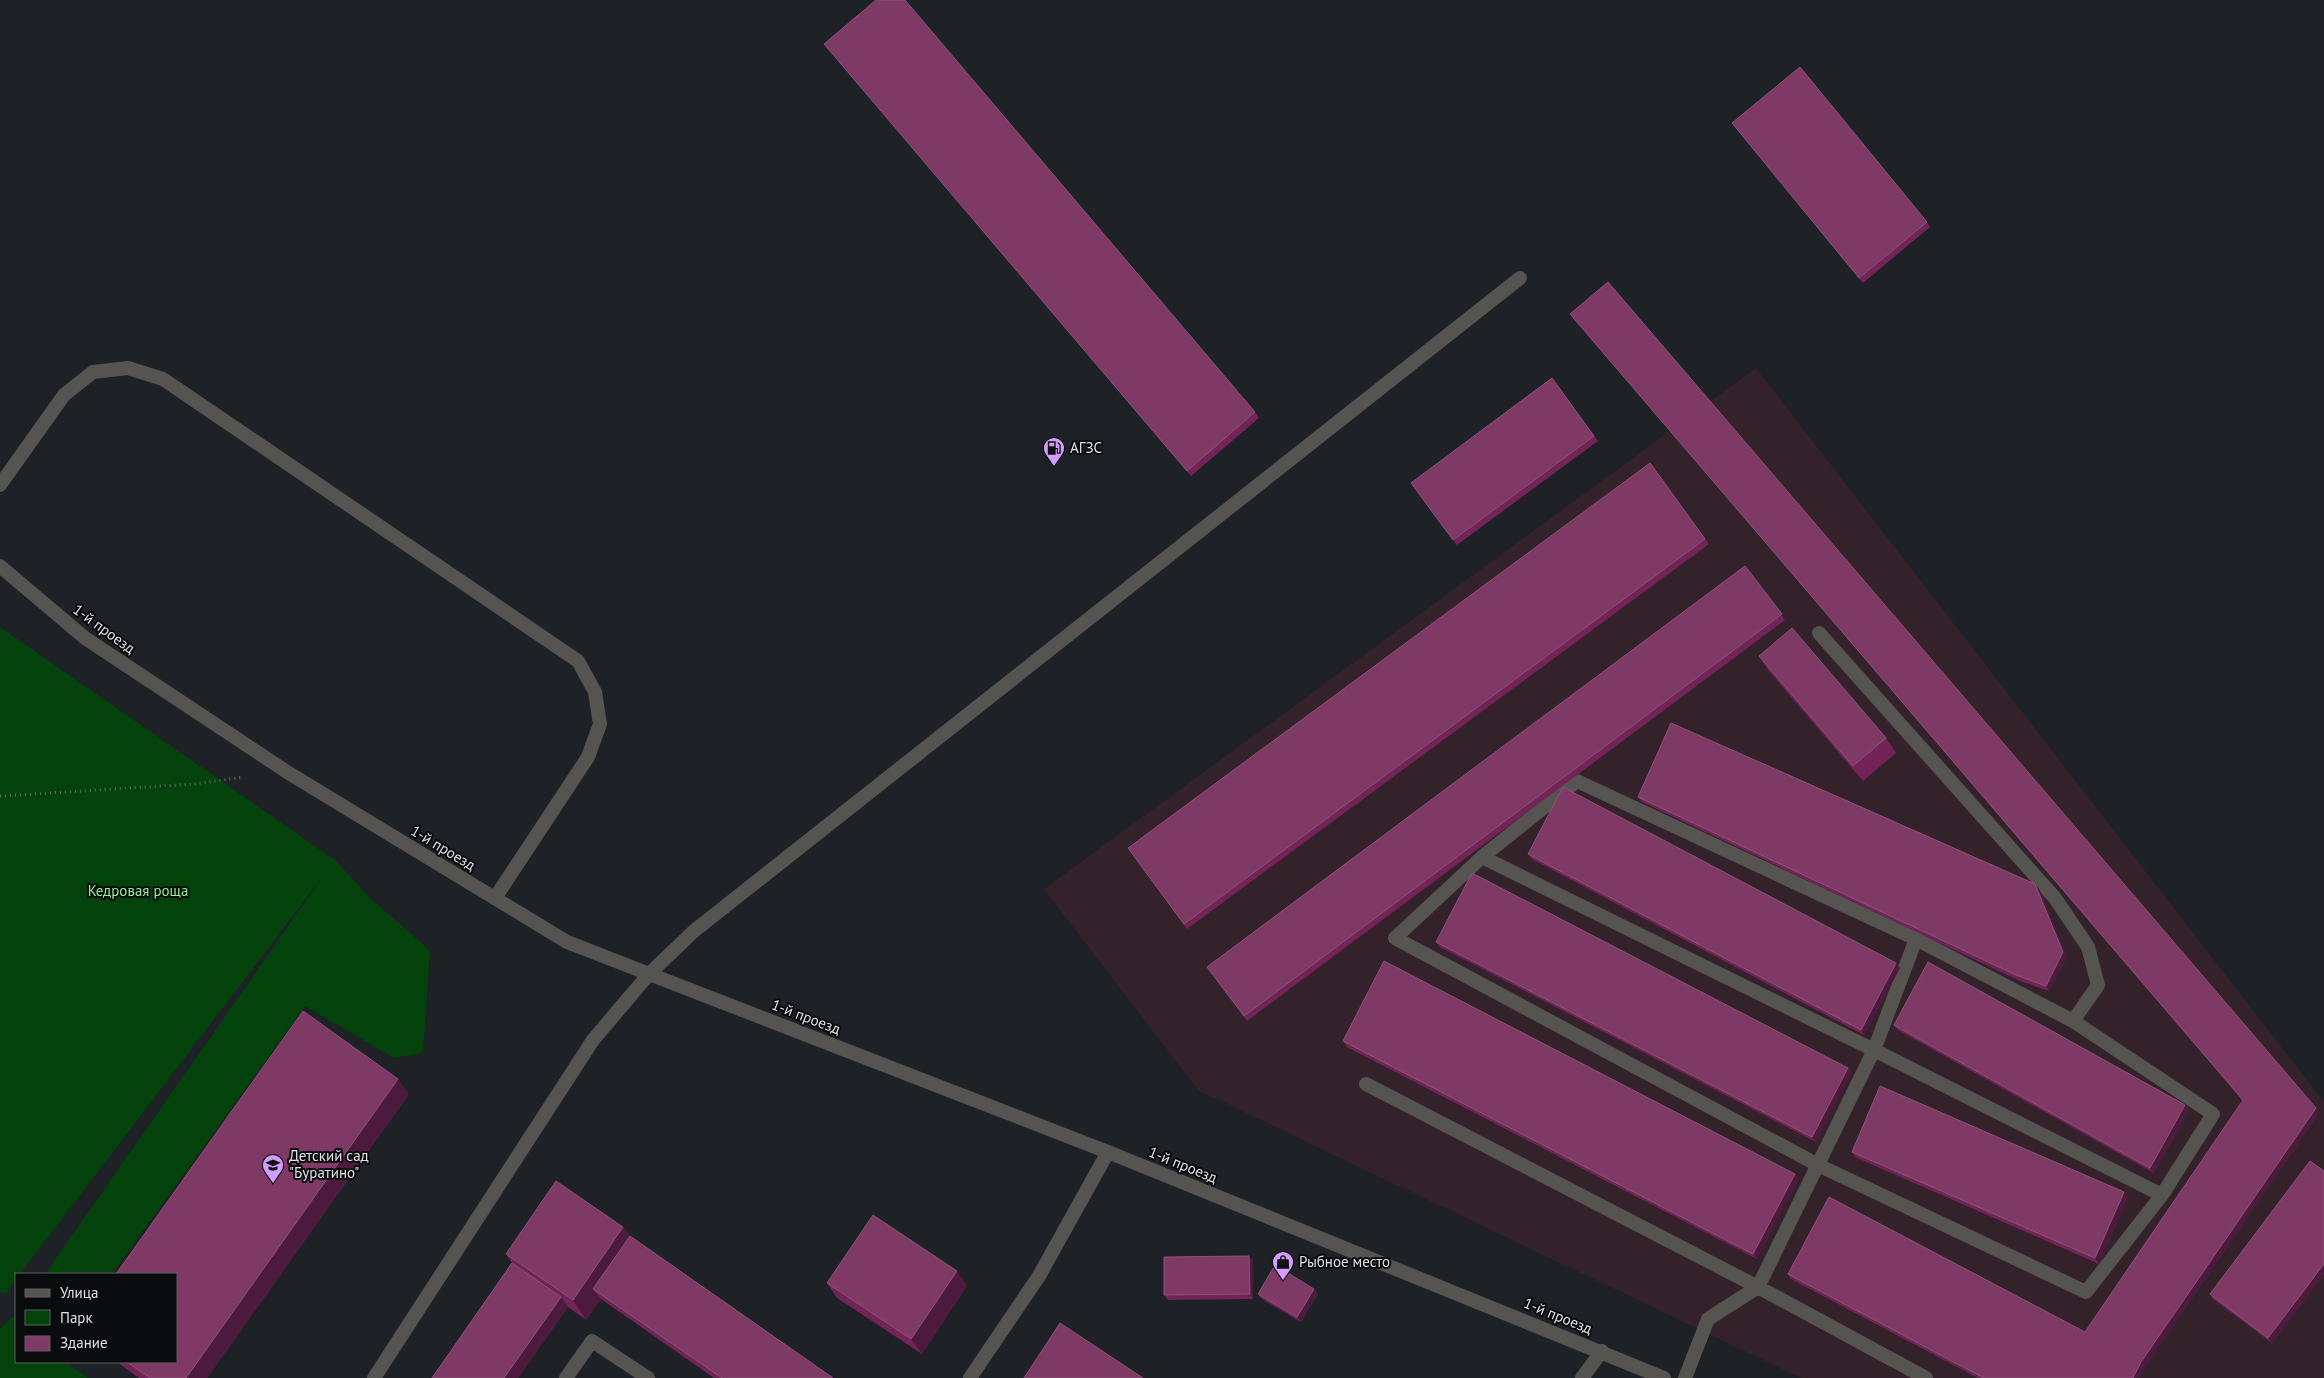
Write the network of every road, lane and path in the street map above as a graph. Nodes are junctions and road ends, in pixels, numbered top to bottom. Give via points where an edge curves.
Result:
1 (1520, 278) dead end
2 (0, 485) edge
3 (0, 566) edge
4 (1819, 633) dead end
5 (287, 772) junction
6 (0, 796) edge
7 (1482, 858) junction
8 (495, 898) junction
9 (1916, 939) junction
10 (649, 974) junction
11 (2073, 1021) junction
12 (1874, 1050) junction
13 (1366, 1084) dead end
14 (1108, 1152) junction
15 (1818, 1165) junction
16 (2162, 1195) junction
17 (1758, 1287) junction
18 (1602, 1351) junction
19 (374, 1378) edge
20 (566, 1378) edge
21 (648, 1378) edge
22 (970, 1378) edge
23 (1582, 1378) edge
24 (1664, 1378) edge
25 (1685, 1378) edge
26 (1926, 1378) edge

1 - 10 street via 694,931
2 - 8 street via 64,395 93,372 128,368 163,379 578,661 595,692 600,724 588,757
3 - 5 street, 1-й проезд via 85,638
4 - 11 street via 2055,898 2088,947 2098,985
5 - 6 path via 194,784
5 - 8 street, 1-й проезд
7 - 9 street via 1577,781
7 - 12 street
7 - 15 street via 1394,938
8 - 10 street, 1-й проезд via 567,942
9 - 11 street
9 - 12 street
10 - 14 street, 1-й проезд
10 - 19 street via 593,1040
11 - 16 street via 2213,1114
12 - 15 street
12 - 16 street
13 - 17 street
14 - 18 street, 1-й проезд
14 - 22 street via 1039,1276
15 - 16 street via 2086,1292
15 - 17 street
17 - 25 street via 1708,1319
17 - 26 street
18 - 23 street
18 - 24 street, 1-й проезд
20 - 21 street via 592,1341

